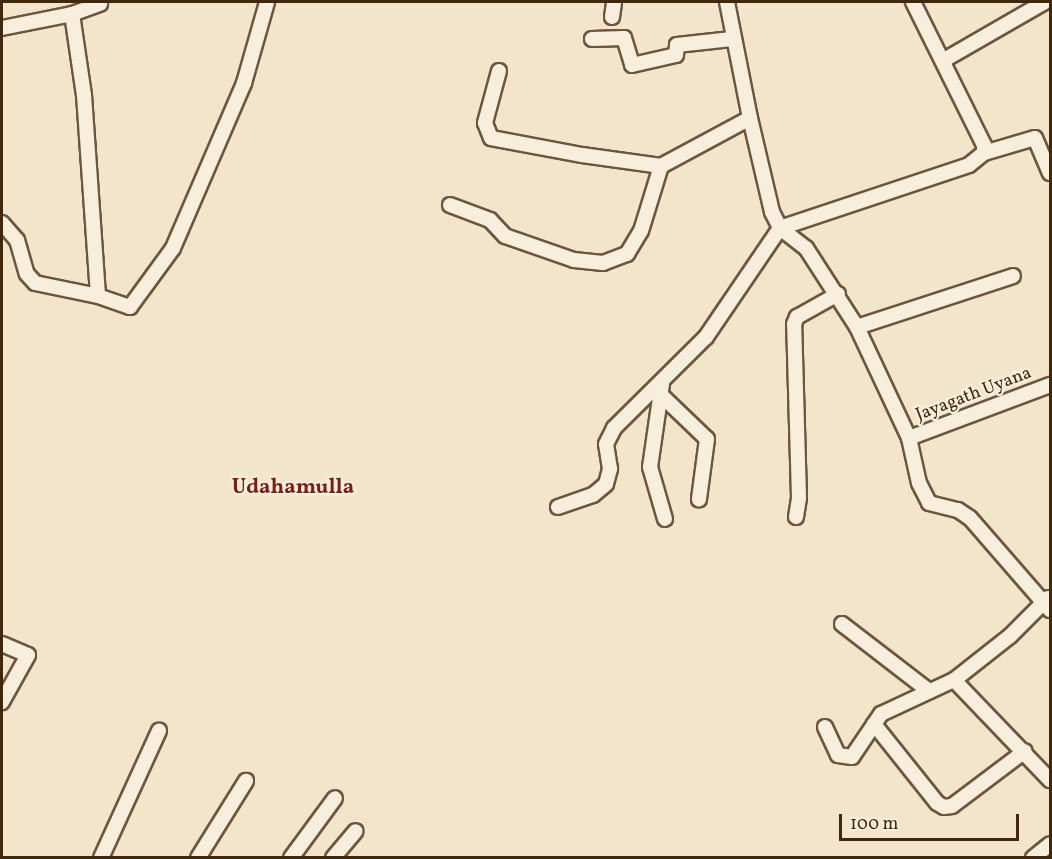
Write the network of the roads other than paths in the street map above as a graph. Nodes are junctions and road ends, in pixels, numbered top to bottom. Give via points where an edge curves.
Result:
1 (104, 2) edge
2 (267, 2) edge
3 (614, 2) edge
4 (727, 2) edge
5 (913, 2) edge
6 (1045, 2) edge
7 (72, 14) junction
8 (612, 17) dead end
9 (2, 28) edge
10 (592, 39) dead end
11 (732, 39) junction
12 (944, 60) junction
13 (500, 71) dead end
14 (750, 118) junction
15 (984, 153) junction
16 (661, 166) junction
17 (1050, 173) edge
18 (450, 205) dead end
19 (2, 223) edge
20 (780, 228) junction
21 (1012, 276) dead end
22 (838, 294) junction
23 (98, 296) junction
24 (857, 327) junction
25 (1050, 385) edge
26 (661, 389) junction
27 (909, 438) junction
28 (699, 499) dead end
29 (558, 507) dead end
30 (796, 517) dead end
31 (664, 519) dead end
32 (1048, 603) edge
33 (842, 624) dead end
34 (2, 644) edge
35 (954, 680) junction
36 (929, 691) junction
37 (2, 702) edge
38 (874, 724) junction
39 (825, 727) dead end
40 (159, 730) dead end
41 (1025, 751) junction
42 (1050, 780) edge
43 (246, 781) dead end
44 (335, 798) dead end
45 (356, 831) dead end
46 (1050, 843) edge
47 (101, 858) edge
48 (198, 858) edge
49 (291, 858) edge
50 (333, 858) edge
51 (1033, 858) edge

1 - 7 street
2 - 23 street via 244,83 173,248 130,307
3 - 8 street
4 - 11 street
5 - 12 street
6 - 12 street
7 - 9 street
7 - 23 street via 84,95
10 - 11 street via 624,38 632,65 676,56 678,45
11 - 14 street
12 - 15 street via 984,145
13 - 16 street via 485,123 491,138
14 - 16 street
14 - 20 street via 772,212
15 - 17 street via 1035,138
15 - 20 street via 969,165
16 - 18 street via 641,231 627,254 603,263 574,260 505,236 490,220
19 - 23 street via 17,240 27,274 35,282
20 - 22 street via 806,248
20 - 26 street via 706,336
21 - 24 street
22 - 24 street
22 - 30 street via 797,317 794,324 799,498
24 - 27 street
25 - 27 street, Jayagath Uyana
26 - 28 street via 706,439
26 - 29 street via 614,428 606,444 610,469 606,484 593,495
26 - 31 street via 650,467
27 - 32 street via 919,483 929,503 958,510 970,518
32 - 35 street
33 - 36 street
34 - 37 street via 28,655
35 - 36 street
35 - 41 street
36 - 38 street via 881,714
38 - 39 street via 852,758 838,755
38 - 41 street via 944,807 951,806
40 - 47 street
41 - 42 street
43 - 48 street
44 - 49 street
45 - 50 street
46 - 51 street

